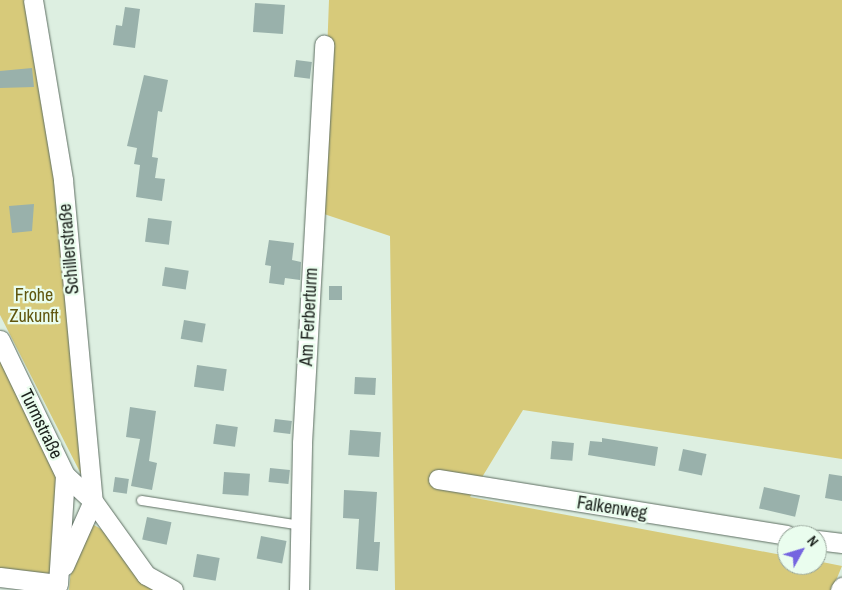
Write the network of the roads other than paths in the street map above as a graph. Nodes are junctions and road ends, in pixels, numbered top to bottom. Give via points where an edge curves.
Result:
1 (33, 0) edge
2 (324, 45) dead end
3 (0, 340) edge
4 (65, 475) junction
5 (438, 479) dead end
6 (93, 500) junction
7 (141, 500) dead end
8 (300, 525) junction
9 (777, 533) edge
10 (827, 541) edge
11 (842, 543) edge
12 (0, 577) edge
13 (58, 587) edge
14 (173, 590) edge
15 (299, 590) edge

1 - 6 street, Schillerstraße via 63,180
2 - 8 street, Am Ferberturm
3 - 4 street, Turmstraße
4 - 6 street, Turmstraße
4 - 13 street
5 - 9 street, Falkenweg
6 - 13 street
6 - 14 street via 146,575
7 - 8 lane
8 - 15 street, Am Ferberturm
10 - 11 street
12 - 13 street

